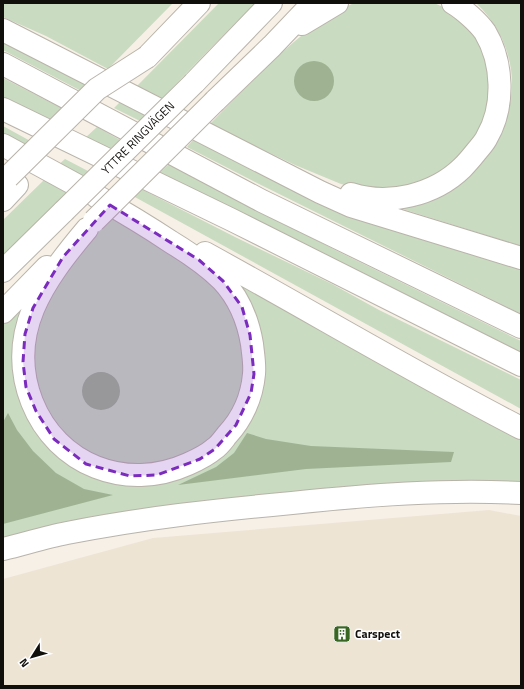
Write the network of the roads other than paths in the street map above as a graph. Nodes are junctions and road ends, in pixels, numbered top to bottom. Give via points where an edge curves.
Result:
1 (199, 3) edge
2 (271, 3) edge
3 (313, 3) edge
4 (337, 3) edge
5 (453, 3) edge
6 (3, 30) edge
7 (272, 46) junction
8 (3, 64) edge
9 (3, 109) edge
10 (3, 145) edge
11 (264, 163) junction
12 (8, 186) edge
13 (97, 197) junction
14 (90, 225) junction
15 (521, 258) edge
16 (3, 272) edge
17 (3, 312) edge
18 (521, 327) edge
19 (521, 365) edge
20 (521, 428) edge
21 (521, 494) edge
22 (3, 549) edge

1 - 12 highway, bridge via 147,57
2 - 16 highway, YTTRE RINGVÄGEN, bridge
3 - 7 highway
4 - 7 highway
5 - 11 highway via 484,31 497,59 500,86 497,113 487,138 463,168 438,186 419,194 384,199 358,196
6 - 11 highway
7 - 14 highway, bridge
8 - 18 highway via 262,201
9 - 19 highway
10 - 13 highway
11 - 15 highway via 351,206
13 - 14 highway via 199,260 223,281 242,307 250,335 254,374 251,393 236,425 215,449 200,459 157,475 130,476 105,471 86,464 68,452 44,425 26,387 23,362 25,334 33,308 63,257
13 - 20 highway via 274,291
14 - 17 highway
21 - 22 highway via 480,491 392,495 250,507 155,518 67,533

